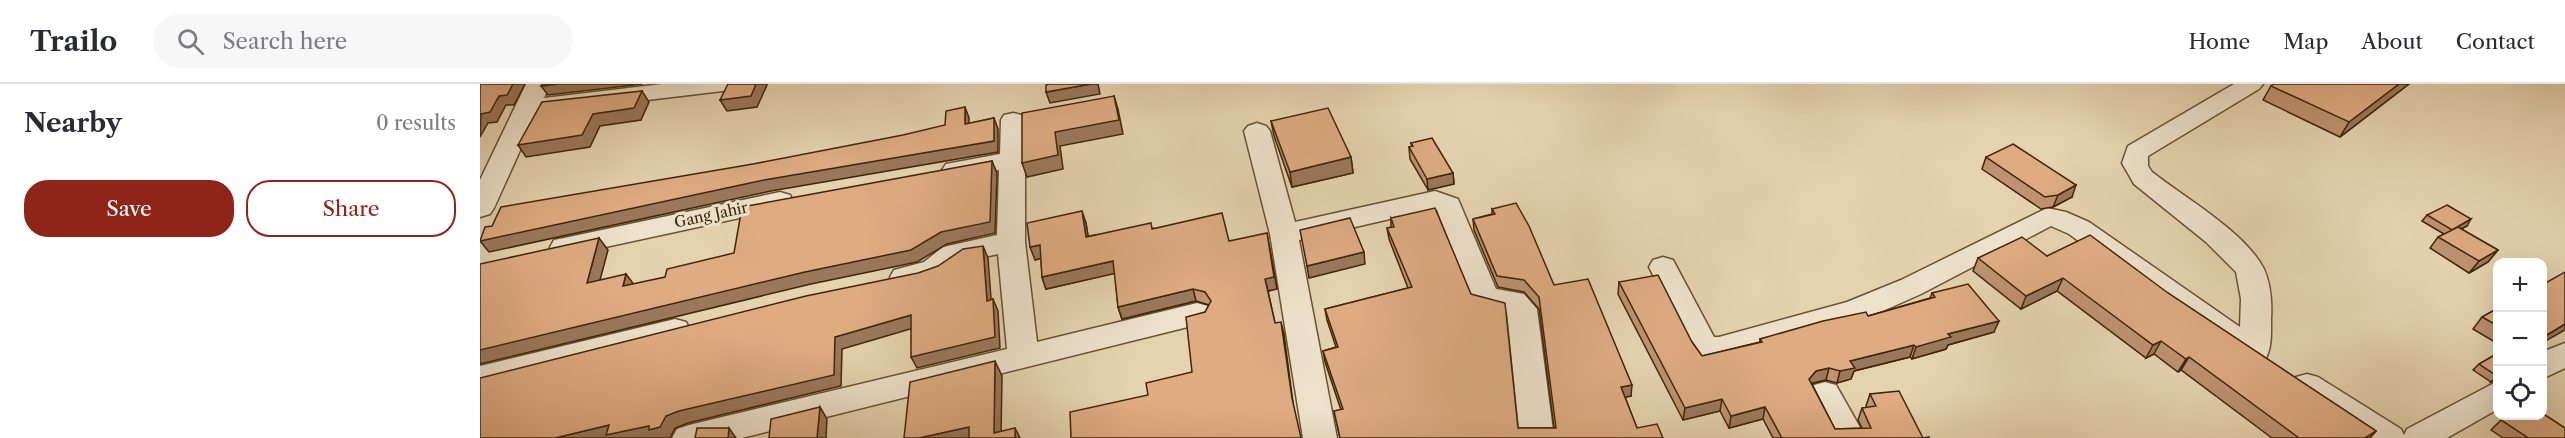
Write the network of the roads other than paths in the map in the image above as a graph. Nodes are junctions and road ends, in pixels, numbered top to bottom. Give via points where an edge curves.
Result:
1 (723, 84) edge
2 (2251, 84) edge
3 (534, 95) edge
4 (1021, 114) edge
5 (1257, 131) dead end
6 (1014, 159) junction
7 (935, 174) edge
8 (802, 197) edge
9 (480, 208) edge
10 (1284, 234) junction
11 (1011, 242) junction
12 (538, 253) edge
13 (1663, 267) dead end
14 (878, 282) edge
15 (1197, 314) edge
16 (699, 324) edge
17 (2565, 354) edge
18 (1023, 357) junction
19 (2270, 362) junction
20 (2544, 366) edge
21 (480, 378) edge
22 (1825, 394) dead end
23 (2493, 396) edge
24 (689, 438) edge
25 (1320, 438) edge
26 (1538, 438) edge
27 (1849, 438) edge
28 (2389, 438) edge
29 (2419, 438) edge

1 - 3 street
2 - 19 street via 2137,152 2133,161 2143,178 2249,270
3 - 9 street
4 - 6 street
5 - 10 street
6 - 7 street
6 - 11 street
8 - 12 street, Gang Jahir
10 - 25 street
10 - 26 street via 1435,200 1448,205 1484,297 1511,300 1522,309
11 - 14 street via 952,254 931,270
11 - 18 street
13 - 19 street via 1703,345 1719,348 1856,310 1911,287 2047,218 2056,218 2079,228
15 - 18 street
16 - 21 street
17 - 20 street
18 - 24 street
19 - 28 street
22 - 27 street
23 - 29 street

